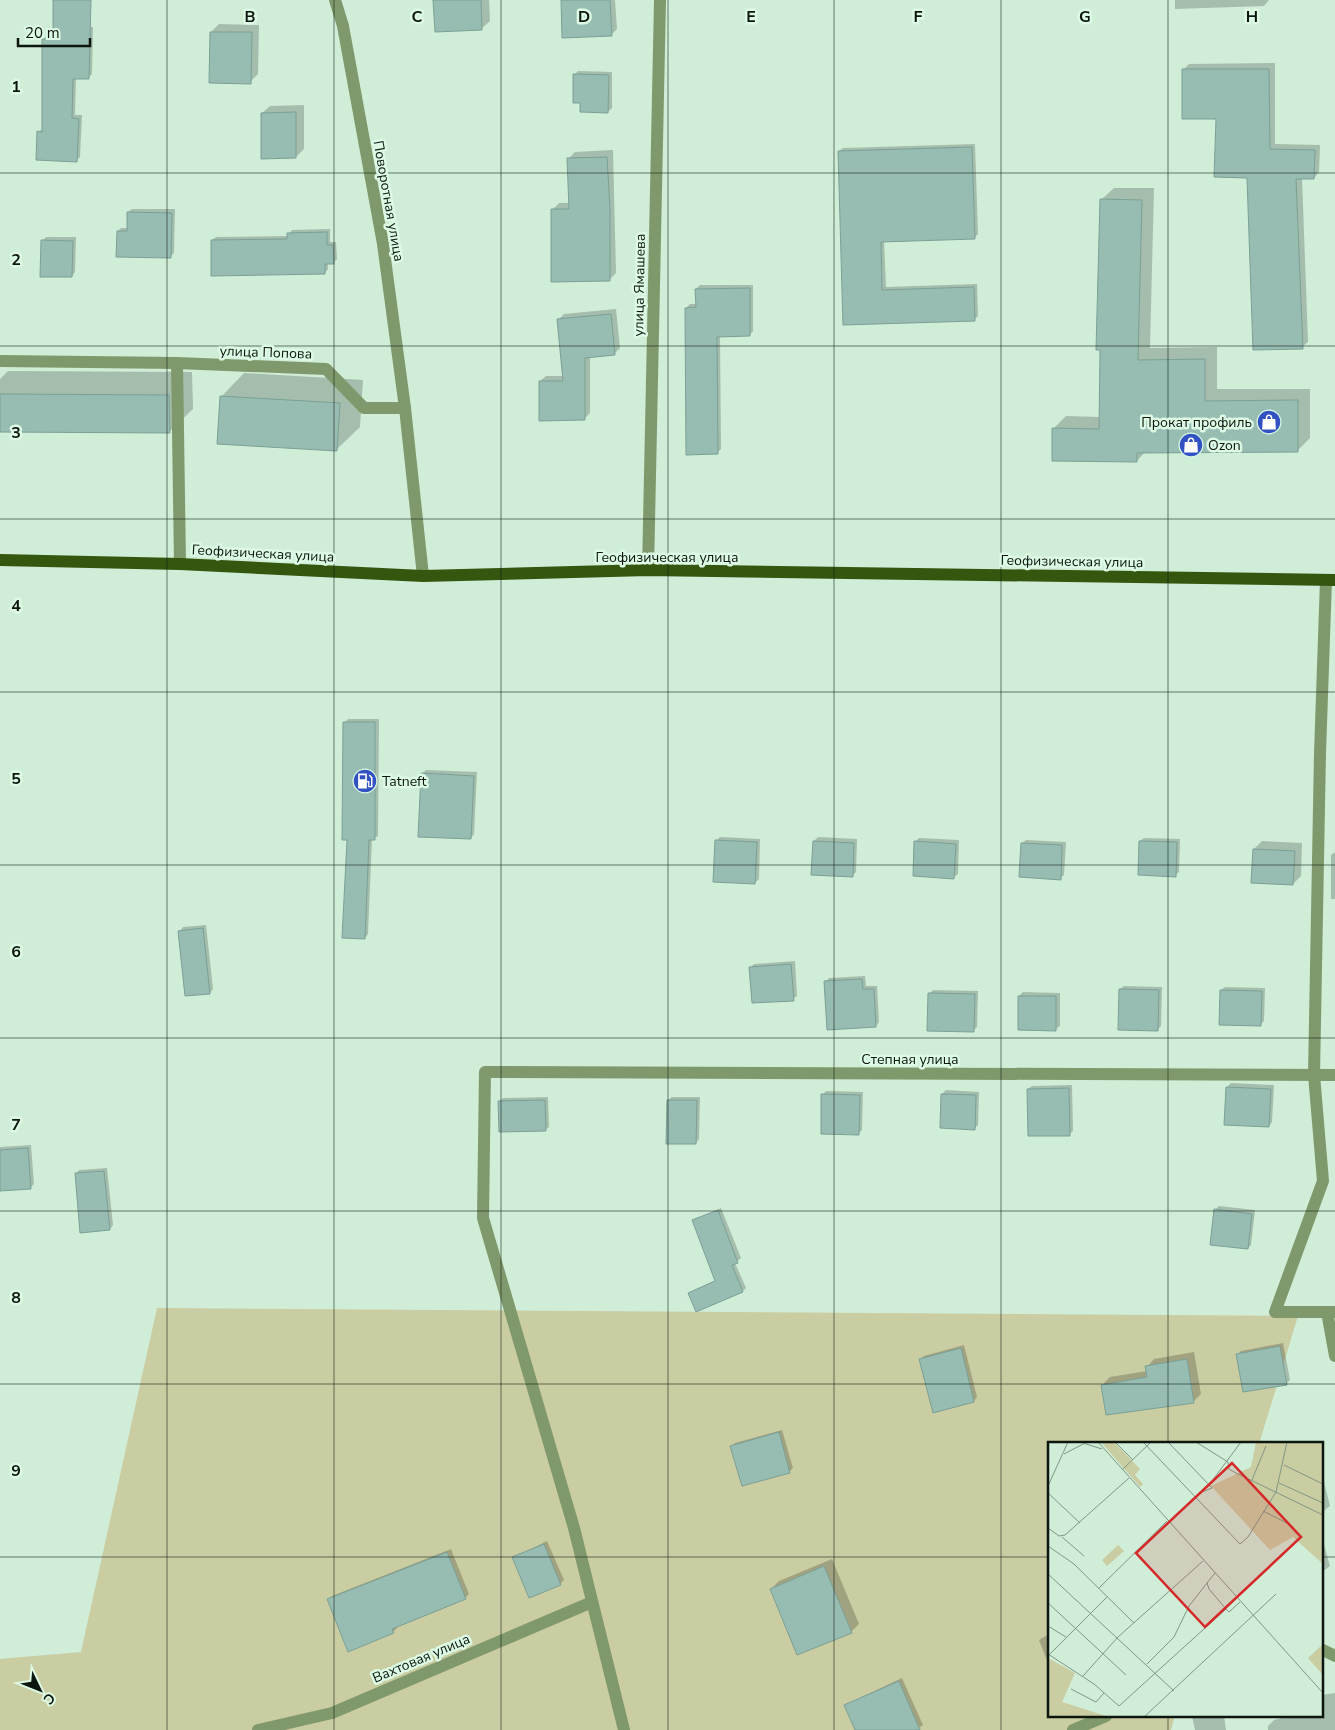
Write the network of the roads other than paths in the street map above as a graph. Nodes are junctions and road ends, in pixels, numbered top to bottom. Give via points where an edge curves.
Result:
1 (335, 0) edge
2 (660, 0) edge
3 (0, 361) edge
4 (177, 363) junction
5 (405, 408) junction
6 (0, 560) edge
7 (180, 564) junction
8 (648, 570) junction
9 (423, 576) junction
10 (1330, 580) edge
11 (1314, 1075) junction
12 (1335, 1075) edge
13 (1331, 1312) edge
14 (1335, 1356) edge
15 (592, 1602) junction
16 (1322, 1650) edge
17 (1335, 1656) edge
18 (1101, 1718) edge
19 (258, 1730) edge
20 (624, 1730) edge
21 (1073, 1730) edge

1 - 5 street, Поворотная улица via 343,26 383,244
2 - 8 street, улица Ямашева
3 - 4 street, улица Попова
4 - 5 street, улица Попова via 326,369 364,408
4 - 7 street
5 - 9 street
6 - 7 main road, Геофизическая улица
7 - 9 main road, Геофизическая улица
8 - 9 main road, Геофизическая улица
8 - 10 main road, Геофизическая улица
10 - 11 street via 1320,753
11 - 12 street, Степная улица
11 - 13 street via 1322,1181 1275,1312
11 - 15 street, Степная улица via 485,1072 483,1218 574,1528
13 - 14 street
15 - 19 street, Вахтовая улица via 332,1713
15 - 20 street
16 - 17 street
18 - 21 street

